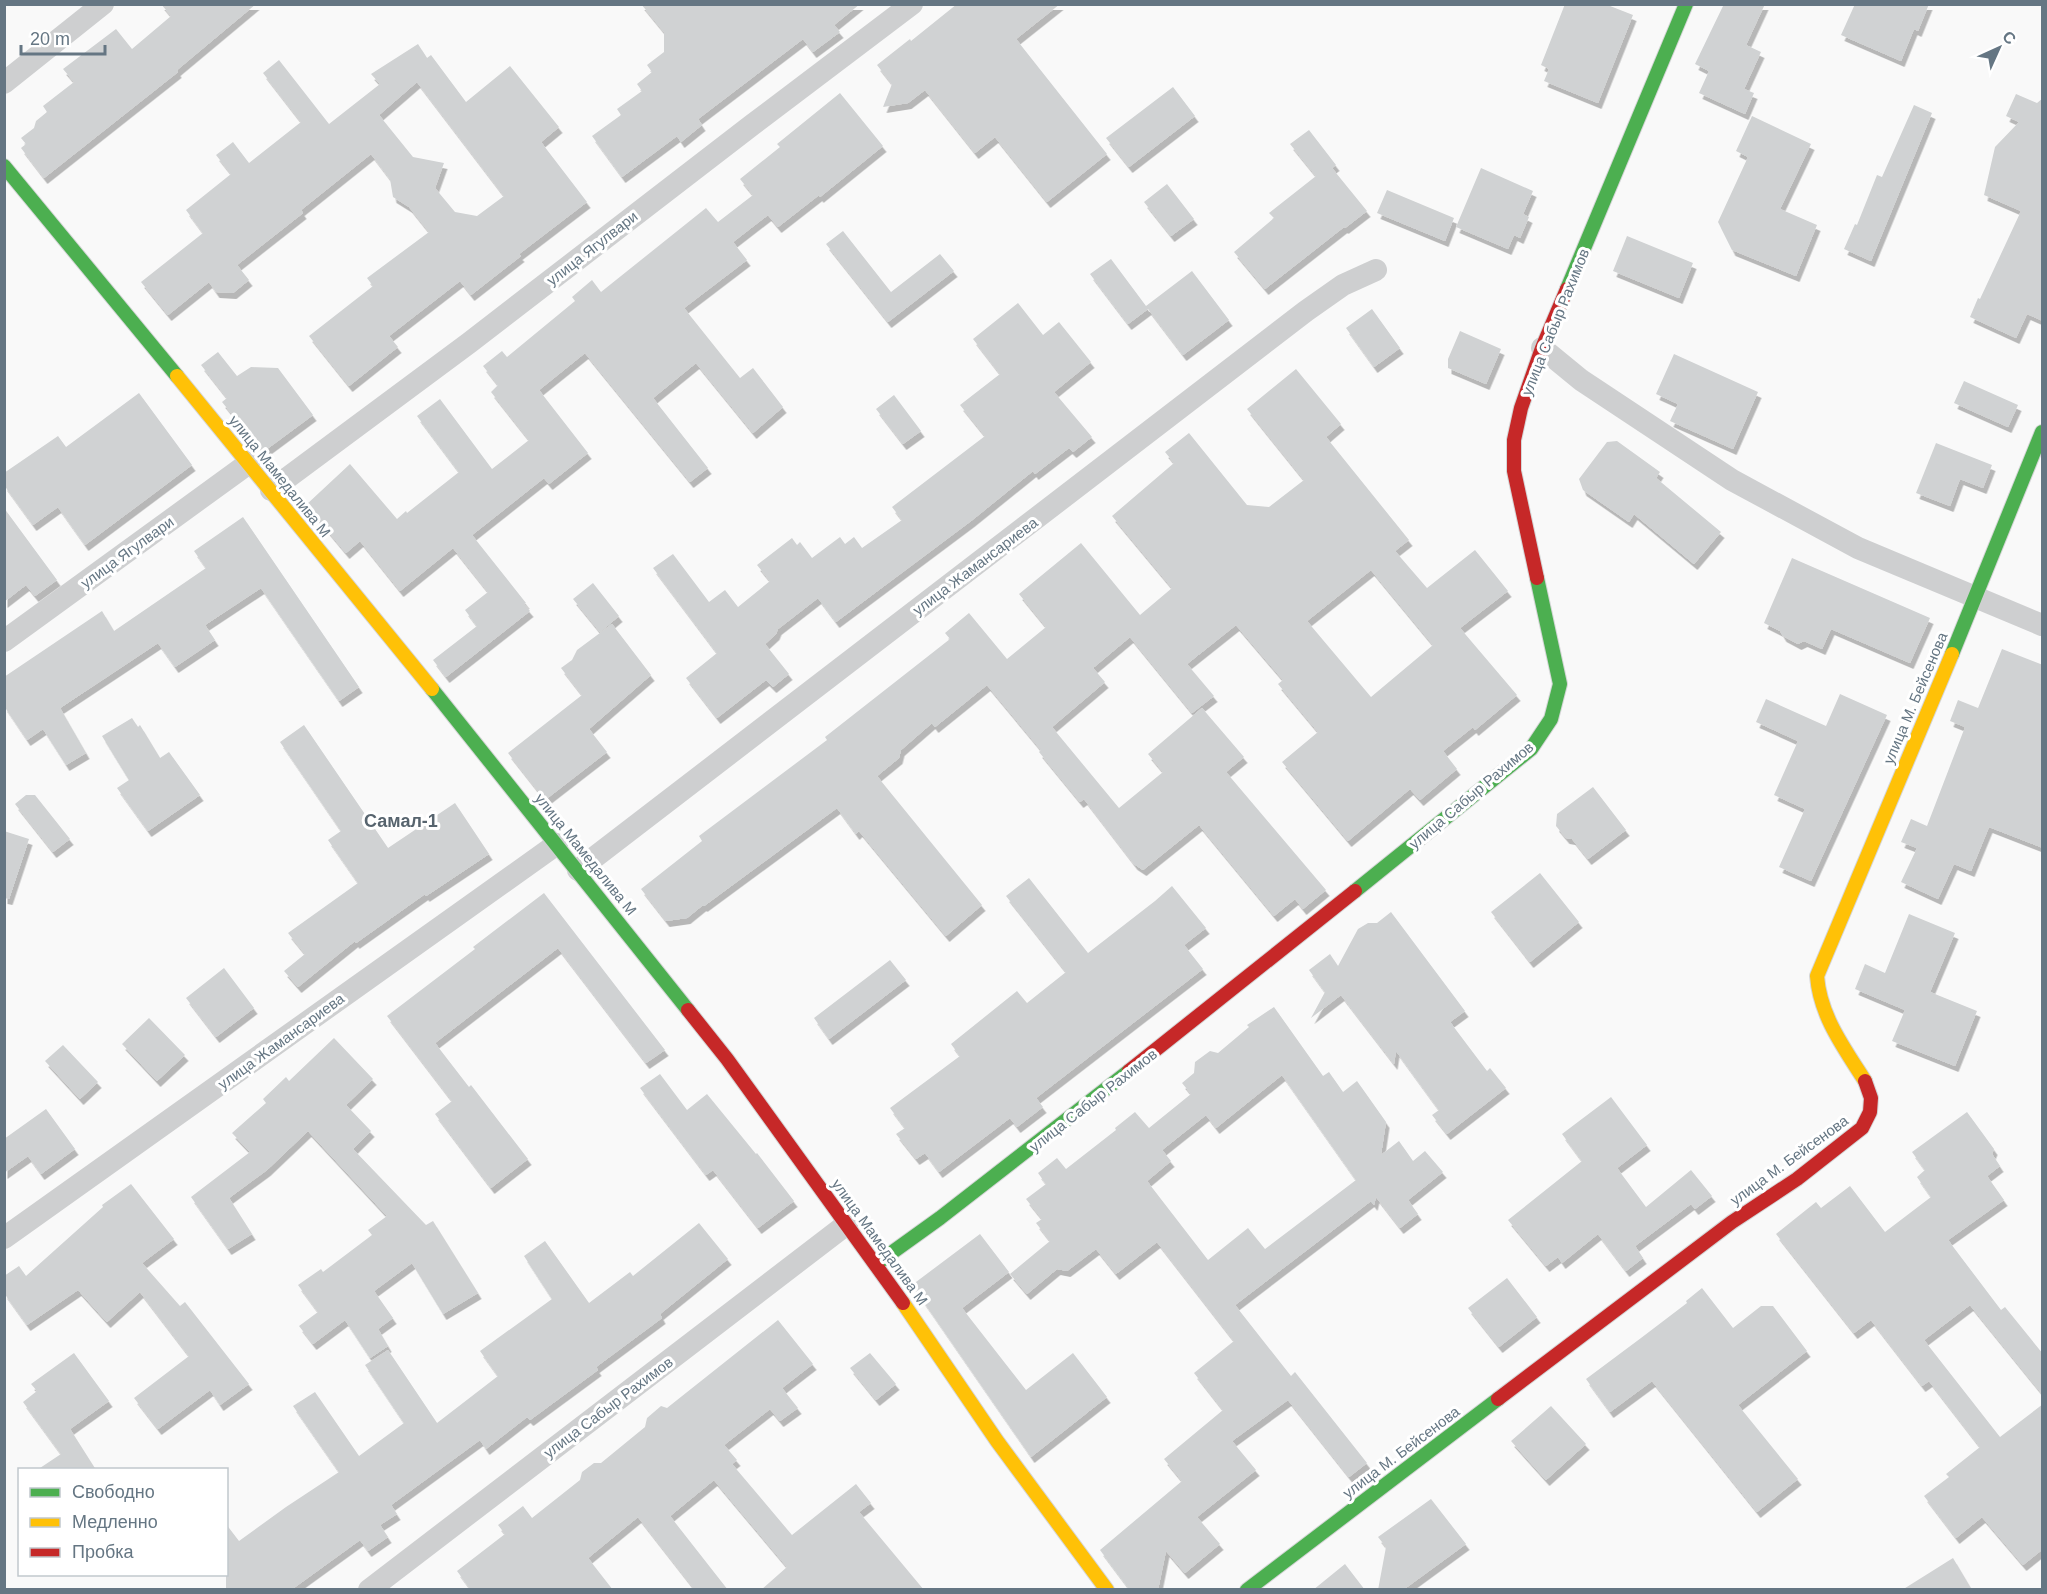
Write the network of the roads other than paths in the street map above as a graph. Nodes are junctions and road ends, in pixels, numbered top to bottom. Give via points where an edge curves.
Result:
1 (103, 4) edge
2 (912, 4) edge
3 (1686, 4) edge
4 (4, 83) edge
5 (4, 166) edge
6 (1376, 270) dead end
7 (1542, 348) junction
8 (2043, 432) edge
9 (249, 463) junction
10 (271, 490) junction
11 (1976, 597) junction
12 (2043, 625) edge
13 (4, 641) edge
14 (556, 844) junction
15 (578, 870) junction
16 (847, 1224) junction
17 (4, 1238) edge
18 (876, 1264) junction
19 (369, 1590) edge
20 (1107, 1590) edge
21 (1247, 1590) edge

1 - 4 street
2 - 10 street, улица Ягулвари
3 - 7 street, улица Сабыр Рахимов
5 - 9 street, улица Мамедалива М
6 - 15 street, улица Жамансариева via 1343,285 1306,310
7 - 11 street via 1581,380 1732,480 1858,548
7 - 18 street, улица Сабыр Рахимов via 1521,408 1514,461 1560,684 1555,712 1545,731 1531,749 1159,1048
8 - 11 street, улица М. Бейсенова
9 - 10 street, улица Мамедалива М
9 - 13 street, улица Ягулвари
10 - 14 street, улица Мамедалива М
11 - 12 street
11 - 21 street, улица М. Бейсенова via 1817,976 1816,989 1823,1011 1868,1085 1870,1112 1862,1128
14 - 15 street, улица Мамедалива М
14 - 17 street, улица Жамансариева
15 - 16 street, улица Мамедалива М via 727,1059
16 - 18 street, улица Мамедалива М
16 - 19 street, улица Сабыр Рахимов
18 - 20 street, улица Мамедалива М

